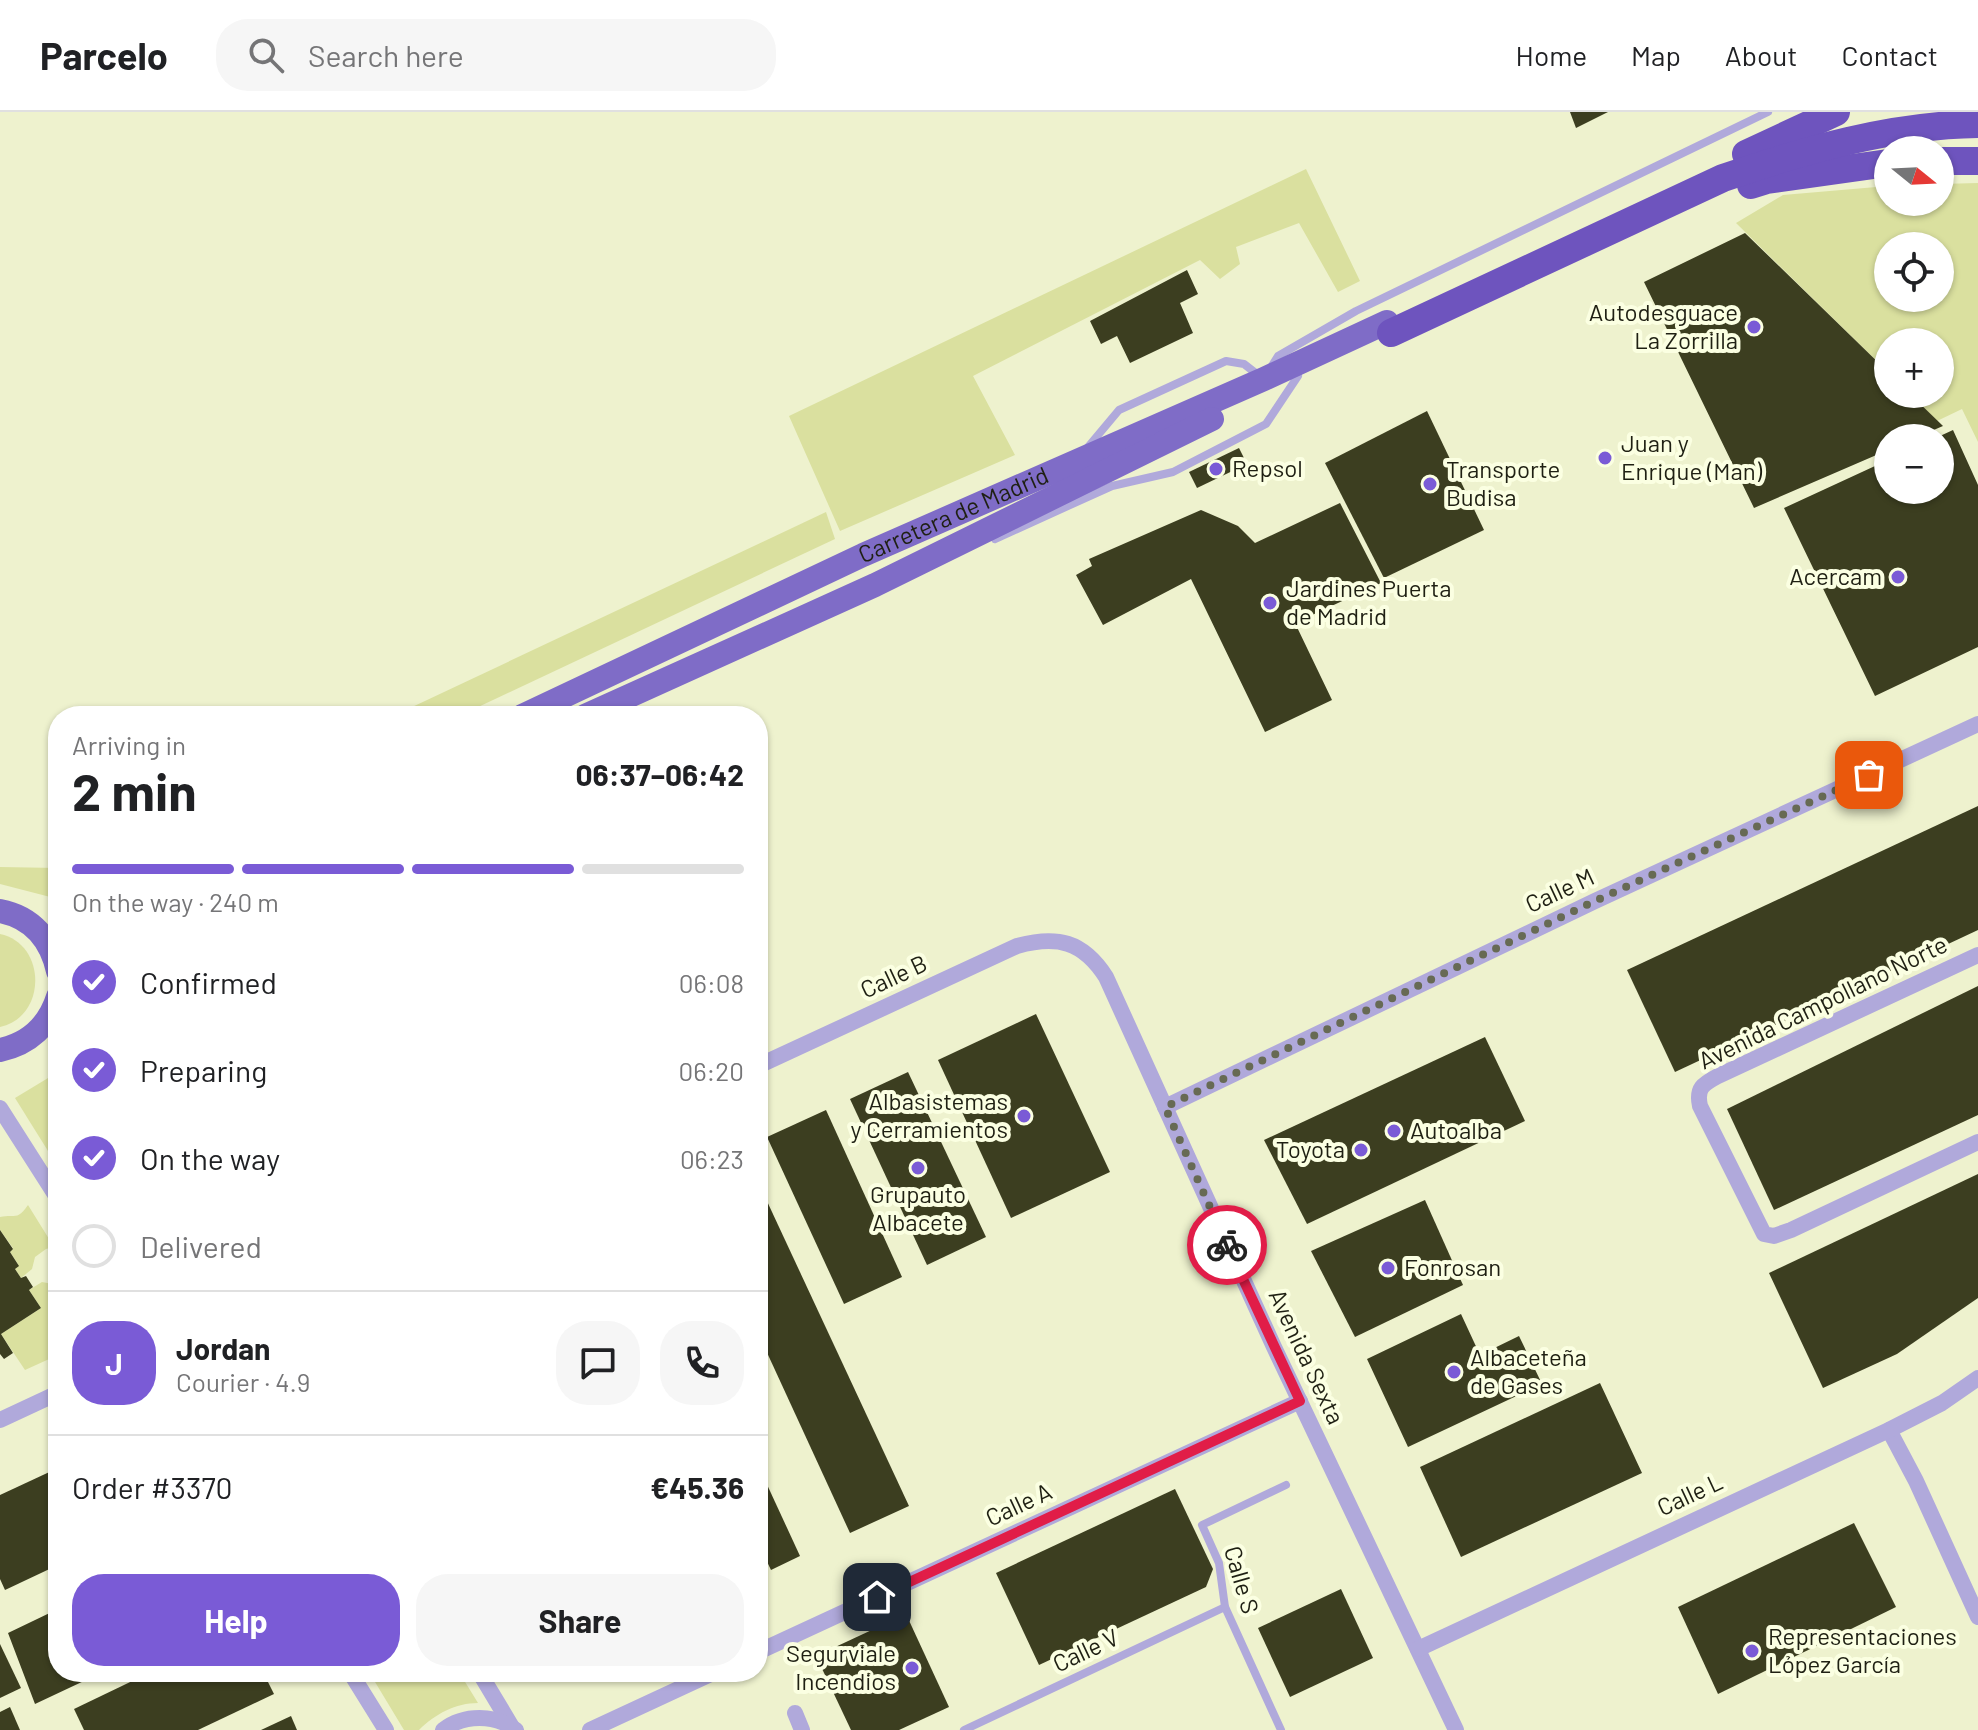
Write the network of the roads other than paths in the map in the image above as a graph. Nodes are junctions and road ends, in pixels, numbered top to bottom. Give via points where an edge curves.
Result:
1 (1768, 112) edge
2 (1836, 114) edge
3 (1978, 124) edge
4 (1954, 161) edge
5 (1978, 161) edge
6 (1874, 165) edge
7 (1635, 220) junction
8 (1389, 327) junction
9 (1298, 376) junction
10 (1264, 379) junction
11 (982, 545) dead end
12 (954, 558) dead end
13 (875, 585) junction
14 (543, 706) edge
15 (607, 706) edge
16 (1978, 724) edge
17 (0, 911) edge
18 (48, 925) edge
19 (1052, 939) joint
20 (1978, 955) edge
21 (48, 1018) edge
22 (0, 1050) edge
23 (768, 1061) edge
24 (1165, 1107) junction
25 (0, 1108) edge
26 (1978, 1142) edge
27 (48, 1183) edge
28 (1978, 1378) edge
29 (48, 1398) edge
30 (1300, 1401) junction
31 (0, 1420) edge
32 (1889, 1430) junction
33 (1286, 1485) dead end
34 (1225, 1607) junction
35 (1978, 1617) edge
36 (768, 1647) edge
37 (1418, 1649) junction
38 (356, 1682) edge
39 (485, 1682) edge
40 (693, 1682) edge
41 (795, 1713) dead end
42 (514, 1728) edge
43 (386, 1730) edge
44 (443, 1730) edge
45 (590, 1730) edge
46 (802, 1730) edge
47 (964, 1730) edge
48 (1281, 1730) edge
49 (1456, 1730) edge

1 - 10 lane via 1356,311 1278,356
2 - 8 highway
3 - 7 highway via 1856,138 1723,178
4 - 5 highway
6 - 7 highway via 1767,180
7 - 8 highway
8 - 9 main road, Carretera de Madrid
8 - 10 main road, Carretera de Madrid
9 - 11 lane via 1266,424 1173,472 1112,486
9 - 13 main road, Carretera de Madrid
10 - 14 main road, Carretera de Madrid via 863,555
12 - 13 lane
13 - 15 main road, Carretera de Madrid
16 - 24 street, Calle M
17 - 18 main road
19 - 23 street, Calle B via 1017,946
19 - 24 street, Avenida Sexta via 1088,953 1097,963
20 - 26 street, Avenida Campollano Norte via 1718,1076 1697,1094 1764,1234 1774,1236
21 - 22 main road via 17,1046
24 - 30 street, Avenida Sexta
25 - 27 street
28 - 32 street, Calle L
29 - 31 street
30 - 36 street, Calle A
30 - 37 street, Avenida Sexta
32 - 35 street
32 - 37 street, Calle L
33 - 34 lane, Calle S via 1202,1525 1219,1563
34 - 47 lane, Calle V
34 - 48 lane, Calle S
37 - 49 street, Avenida Sexta
38 - 43 street
39 - 42 street
40 - 45 street
41 - 46 street
42 - 44 street via 479,1717

